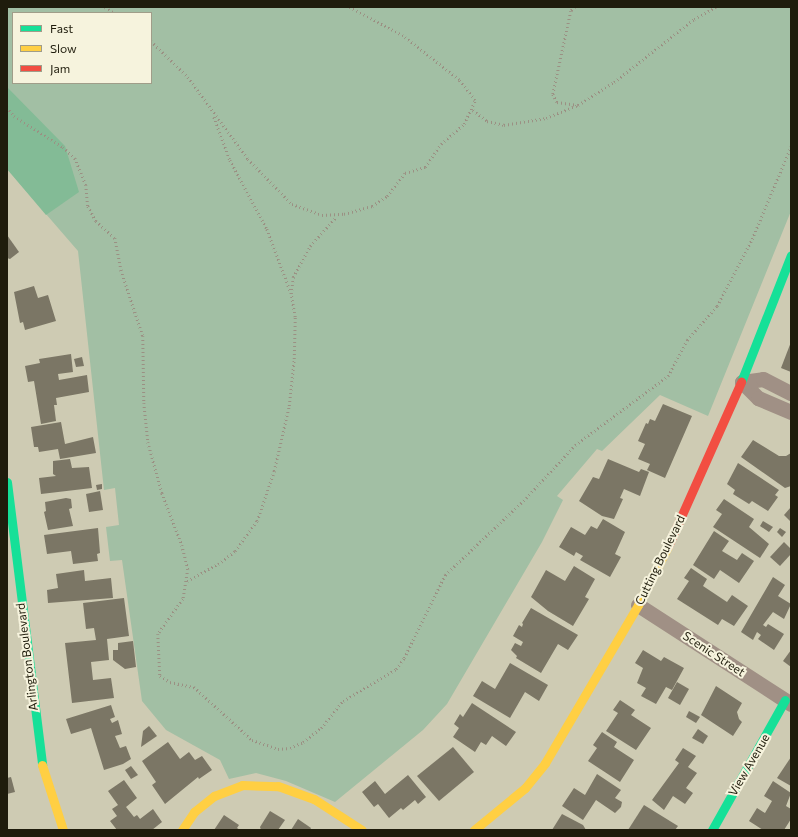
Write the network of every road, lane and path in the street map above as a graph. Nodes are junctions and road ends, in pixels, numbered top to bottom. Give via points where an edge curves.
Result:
1 (349, 7) edge
2 (575, 7) edge
3 (716, 7) edge
4 (152, 42) edge
5 (578, 105) junction
6 (7, 106) edge
7 (473, 110) junction
8 (213, 114) junction
9 (791, 146) edge
10 (337, 216) junction
11 (791, 255) edge
12 (291, 294) junction
13 (742, 382) junction
14 (791, 393) edge
15 (791, 412) edge
16 (7, 482) edge
17 (187, 581) junction
18 (638, 605) junction
19 (788, 702) edge
20 (63, 830) edge
21 (182, 830) edge
22 (362, 830) edge
23 (474, 830) edge
24 (712, 830) edge

1 - 7 path via 403,36 459,80 475,100
2 - 5 path via 571,11 553,94 557,102
3 - 5 path via 694,20 614,82
4 - 8 path via 188,77
5 - 7 path via 538,120 504,125 487,121
6 - 17 path via 14,116 63,147 75,158 86,185 88,206 96,221 115,238 121,270 143,336 144,403 150,448 162,494 186,558
7 - 10 path via 464,124 441,144 425,167 405,173 387,196 367,208
8 - 10 path via 248,159 292,204 309,212
8 - 12 path via 230,160 267,229
9 - 17 path via 755,232 717,306 687,340 668,376 575,446 526,498 445,575 404,658 396,669 343,701 312,736 298,746 284,749 258,744 200,692 189,686 167,681 160,676 158,634 181,603
10 - 12 path via 319,233 299,263
11 - 13 street, Cutting Boulevard
12 - 17 path via 295,317 289,406 266,497 257,521 235,551 218,564
13 - 14 street via 763,379
13 - 15 street via 758,398
13 - 18 street, Cutting Boulevard via 665,554
16 - 20 street, Arlington Boulevard via 38,743 42,766
18 - 19 street, Scenic Street
18 - 23 street, Cutting Boulevard via 545,763 525,788
19 - 24 street, View Avenue
21 - 22 street via 194,812 214,796 242,785 278,786 314,799

